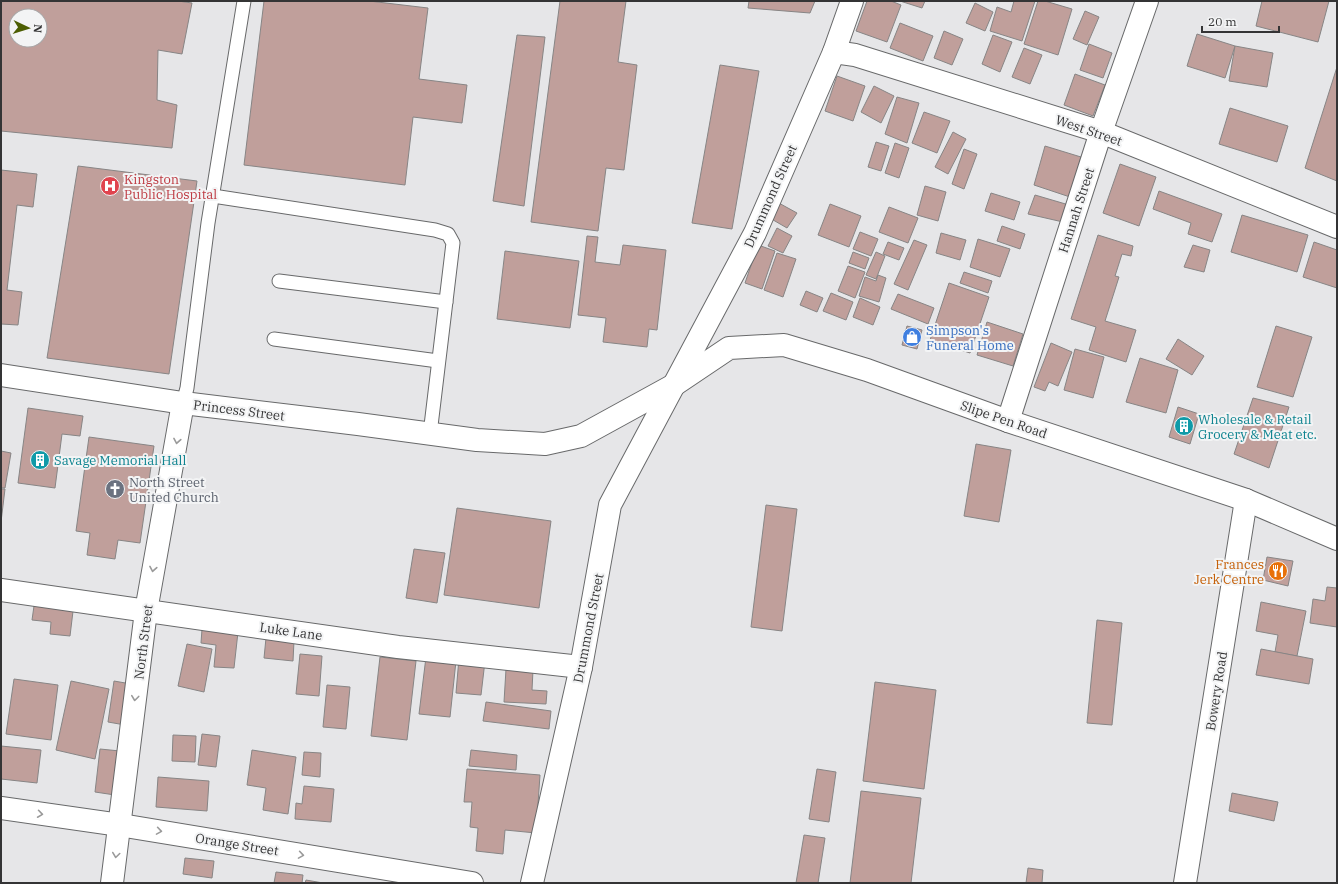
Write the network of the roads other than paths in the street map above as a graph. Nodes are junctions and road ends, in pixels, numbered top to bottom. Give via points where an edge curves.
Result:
1 (244, 1) edge
2 (852, 1) edge
3 (1147, 1) edge
4 (834, 52) junction
5 (1100, 132) junction
6 (213, 196) junction
7 (1337, 227) edge
8 (279, 281) dead end
9 (446, 302) junction
10 (274, 339) dead end
11 (438, 361) junction
12 (1, 375) edge
13 (674, 385) junction
14 (183, 403) junction
15 (1008, 421) junction
16 (430, 434) junction
17 (1246, 500) junction
18 (1337, 539) edge
19 (1, 590) edge
20 (146, 611) junction
21 (581, 667) junction
22 (1, 808) edge
23 (120, 825) junction
24 (112, 883) edge
25 (472, 883) edge
26 (532, 883) edge
27 (1185, 883) edge

1 - 6 lane
2 - 4 street, Drummond Street
3 - 5 street, Hannah Street
4 - 5 street, West Street via 855,55
4 - 13 street, Drummond Street via 755,233
5 - 7 street, West Street
5 - 15 street, Hannah Street
6 - 9 lane via 448,234 453,243
6 - 14 lane
8 - 9 lane
9 - 11 lane
10 - 11 lane
11 - 16 lane
12 - 14 street, Princess Street
13 - 15 street, Slipe Pen Road via 729,348 784,345 867,370
13 - 16 street, Princess Street via 581,436 545,444
13 - 21 street, Drummond Street via 610,505
14 - 16 street, Princess Street
14 -> 20 street, North Street
15 - 17 street, Slipe Pen Road
17 - 18 street, Slipe Pen Road
17 - 27 street, Bowery Road
19 - 20 street, Luke Lane
20 - 21 street, Luke Lane via 398,647
20 -> 23 street, North Street
21 - 26 street, Drummond Street
22 -> 23 street, Orange Street
23 -> 24 street, North Street
23 -> 25 street, Orange Street

